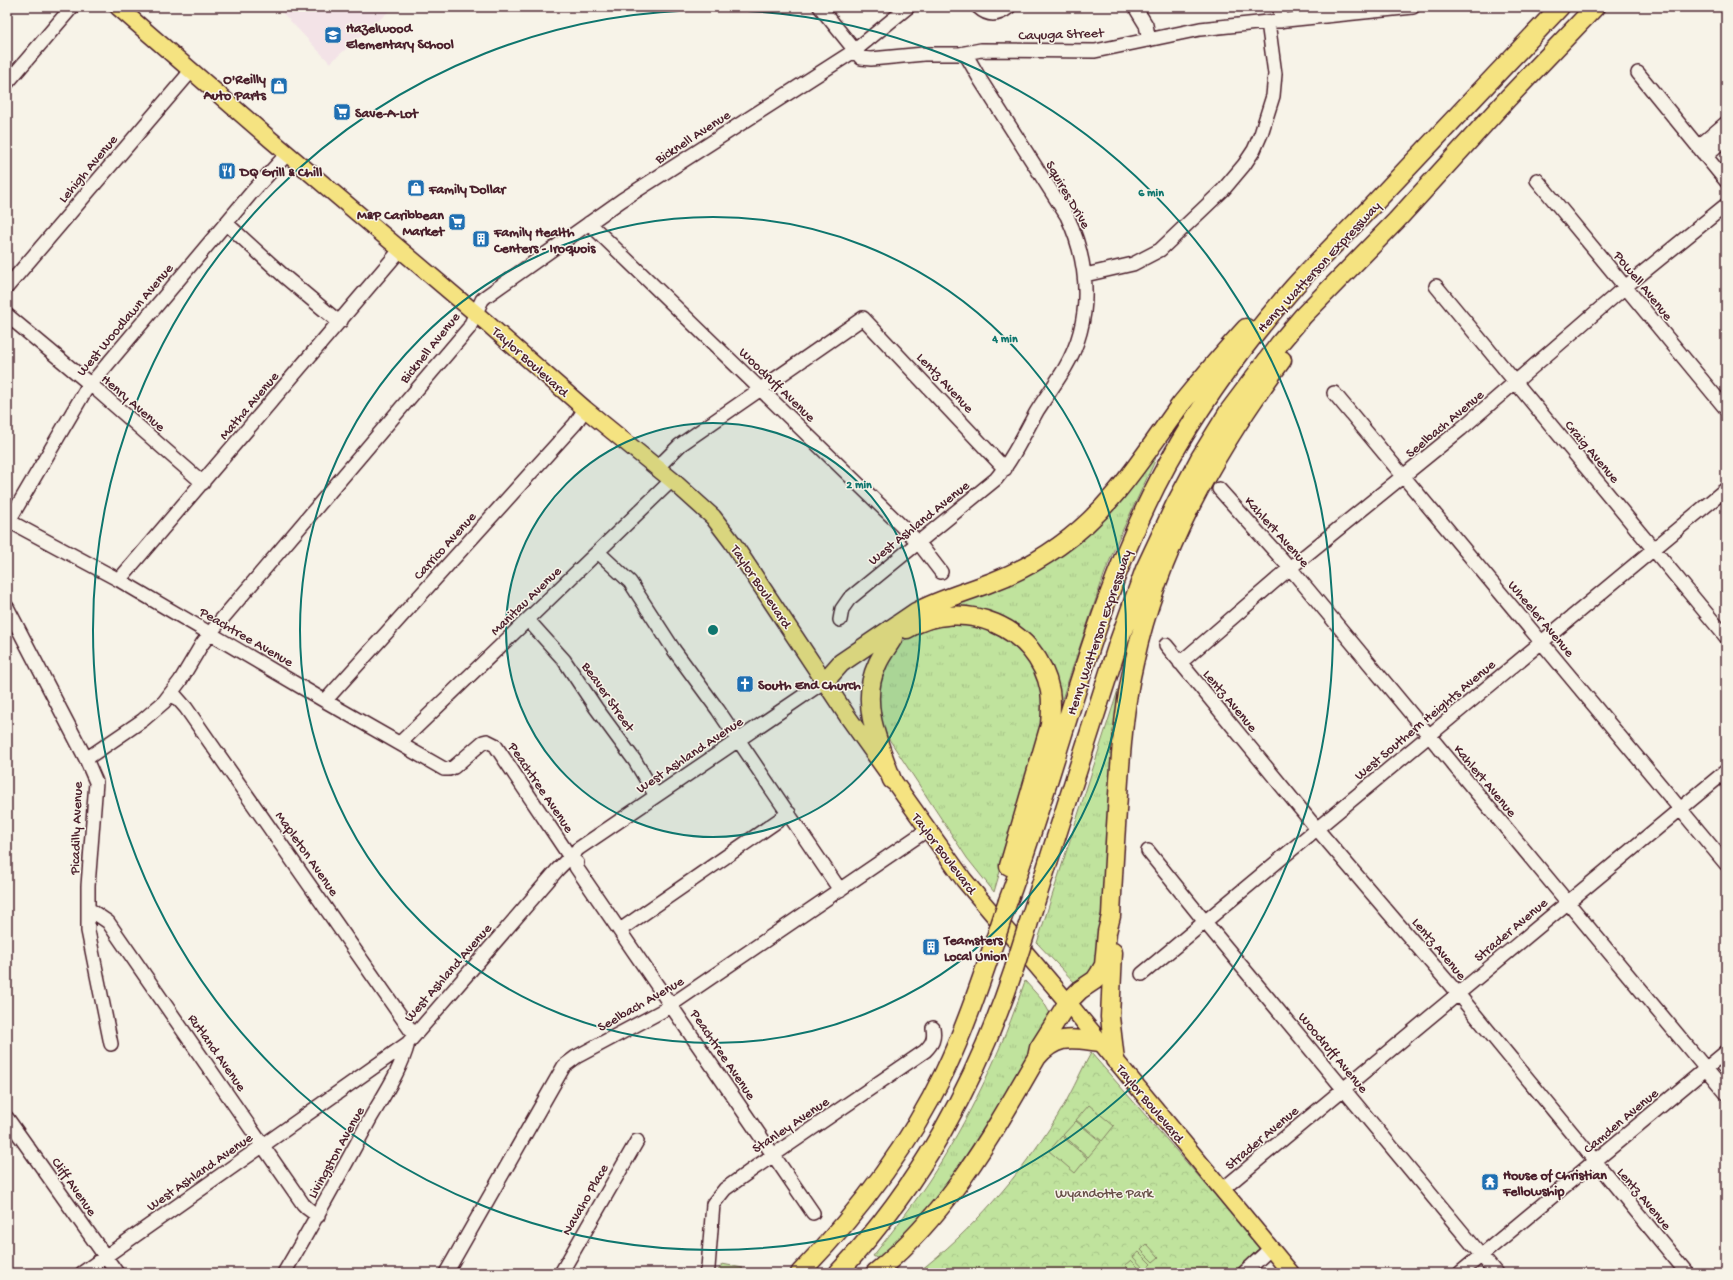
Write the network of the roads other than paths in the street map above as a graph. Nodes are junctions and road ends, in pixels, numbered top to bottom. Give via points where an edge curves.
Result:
1 (72, 7) edge
2 (118, 7) edge
3 (820, 7) edge
4 (908, 7) edge
5 (978, 7) edge
6 (1009, 7) edge
7 (1135, 7) edge
8 (1280, 7) edge
9 (1413, 7) edge
10 (1560, 7) edge
11 (1595, 7) edge
12 (1281, 21) junction
13 (1268, 22) junction
14 (1148, 40) junction
15 (854, 51) junction
16 (965, 53) junction
17 (192, 70) junction
18 (1638, 74) dead end
19 (7, 83) edge
20 (1726, 123) edge
21 (1726, 138) edge
22 (1701, 151) junction
23 (287, 154) junction
24 (1538, 180) dead end
25 (1726, 181) edge
26 (1726, 205) edge
27 (226, 223) junction
28 (589, 224) junction
29 (401, 249) junction
30 (1085, 276) junction
31 (1296, 285) junction
32 (1436, 286) dead end
33 (7, 287) edge
34 (1625, 287) junction
35 (1331, 288) junction
36 (476, 313) junction
37 (7, 315) edge
38 (341, 321) junction
39 (1516, 383) junction
40 (90, 385) junction
41 (760, 389) junction
42 (1334, 393) dead end
43 (585, 409) junction
44 (1726, 409) edge
45 (657, 468) junction
46 (1005, 469) junction
47 (1404, 477) junction
48 (672, 480) junction
49 (203, 483) junction
50 (1219, 489) dead end
51 (1726, 489) edge
52 (8, 522) edge
53 (918, 542) junction
54 (1653, 549) junction
55 (598, 552) junction
56 (1290, 568) junction
57 (941, 572) dead end
58 (119, 580) junction
59 (7, 608) edge
60 (528, 620) junction
61 (840, 620) dead end
62 (210, 633) junction
63 (1726, 637) edge
64 (893, 638) junction
65 (1541, 642) junction
66 (1166, 645) dead end
67 (1180, 663) junction
68 (825, 681) junction
69 (172, 692) junction
70 (325, 701) junction
71 (1429, 736) junction
72 (738, 740) junction
73 (400, 744) junction
74 (86, 759) junction
75 (1726, 771) edge
76 (892, 780) junction
77 (656, 796) junction
78 (1680, 809) junction
79 (789, 813) junction
80 (1317, 829) junction
81 (927, 830) junction
82 (1148, 851) dead end
83 (570, 857) junction
84 (1726, 864) edge
85 (840, 890) junction
86 (1008, 902) junction
87 (1568, 902) junction
88 (89, 908) junction
89 (1111, 916) junction
90 (1205, 922) junction
91 (620, 930) junction
92 (1142, 974) dead end
93 (1458, 994) junction
94 (1068, 1002) junction
95 (671, 1005) junction
96 (933, 1028) dead end
97 (411, 1039) junction
98 (1101, 1042) junction
99 (111, 1044) dead end
100 (1726, 1052) edge
101 (1037, 1057) junction
102 (1115, 1060) junction
103 (1707, 1068) junction
104 (1343, 1088) junction
105 (1726, 1093) edge
106 (7, 1118) edge
107 (637, 1140) dead end
108 (263, 1146) junction
109 (774, 1154) junction
110 (1594, 1162) junction
111 (1223, 1189) junction
112 (813, 1212) dead end
113 (318, 1216) junction
114 (1270, 1249) junction
115 (1482, 1255) junction
116 (105, 1257) junction
117 (82, 1273) edge
118 (117, 1273) edge
119 (284, 1273) edge
120 (446, 1273) edge
121 (561, 1273) edge
122 (706, 1273) edge
123 (800, 1273) edge
124 (838, 1273) edge
125 (875, 1273) edge
126 (1244, 1273) edge
127 (1291, 1273) edge
128 (1460, 1273) edge
129 (1496, 1273) edge
130 (1687, 1273) edge

1 - 19 street
2 - 17 main road, Taylor Boulevard
3 - 15 street
4 - 15 street, Bicknell Avenue
5 - 6 street via 989,15
7 - 14 street via 1146,25
8 - 12 street
9 - 12 street, Cayuga Street
10 - 31 highway, Henry Watterson Expressway
11 - 35 highway, Henry Watterson Expressway
12 - 13 street, Cayuga Street
13 - 14 street, Cayuga Street via 1200,29
13 - 30 street via 1274,68 1273,96 1261,134 1244,166 1223,190 1160,250 1133,264
14 - 16 street, Cayuga Street via 1095,51 982,50
15 - 16 street, Cayuga Street via 861,58 870,59 908,54
15 - 28 street, Bicknell Avenue via 672,167
16 - 30 street, Squires Drive via 1067,216 1081,252
17 - 23 main road, Taylor Boulevard
17 - 33 street, Lehigh Avenue
18 - 22 street
20 - 22 street
21 - 22 street
22 - 25 street
23 - 27 street, West Woodlawn Avenue
23 - 29 main road, Taylor Boulevard
24 - 34 street, Powell Avenue
26 - 34 street, Seelbach Avenue
27 - 38 street via 285,277
27 - 40 street, West Woodlawn Avenue
28 - 36 street, Bicknell Avenue via 482,300
28 - 41 street, Woodruff Avenue
29 - 36 main road, Taylor Boulevard
29 - 38 street, Matha Avenue
30 - 46 street, Squires Drive via 1083,320 1073,351
31 - 68 highway via 1258,316 1218,358 1118,492 1075,534 1026,567 916,612 841,663
31 - 86 highway, Henry Watterson Expressway via 1231,365 1198,414 1169,461 1142,514 1108,598
32 - 39 street, Craig Avenue
34 - 39 street, Seelbach Avenue
34 - 44 street, Powell Avenue
35 - 89 highway via 1313,322 1261,389 1205,477 1176,534 1158,580 1135,657 1123,726
35 - 124 highway, Henry Watterson Expressway, bridge via 1280,343 1229,411 1200,458 1162,530 1118,644 1014,969 984,1051 948,1124 911,1182 873,1234
36 - 43 main road, Taylor Boulevard
36 - 62 street, Bicknell Avenue via 469,328
37 - 40 street, Henry Avenue
38 - 49 street, Matha Avenue
39 - 47 street, Seelbach Avenue
39 - 54 street, Craig Avenue
40 - 49 street, Henry Avenue
40 - 52 street, West Woodlawn Avenue via 72,411
41 - 45 street via 680,445
41 - 46 street, Lentz Avenue via 863,318
41 - 53 street, Woodruff Avenue
42 - 47 street, Wheeler Avenue
43 - 45 main road, Taylor Boulevard
43 - 70 street, Carrico Avenue via 575,424
45 - 48 main road, Taylor Boulevard
46 - 53 street, West Ashland Avenue
47 - 56 street, Seelbach Avenue
47 - 65 street, Wheeler Avenue
48 - 55 street, Manitau Avenue
48 - 68 main road, Taylor Boulevard via 721,527
49 - 58 street, Matha Avenue
50 - 56 street, Kahlert Avenue
51 - 54 street, West Southern Heights Avenue
52 - 58 street, Peachtree Avenue
53 - 57 street, Woodruff Avenue
53 - 61 street, West Ashland Avenue via 849,599 842,609
54 - 63 street, Craig Avenue
54 - 65 street, West Southern Heights Avenue
55 - 60 street, Manitau Avenue
55 - 72 street via 630,582 674,650
56 - 67 street, Seelbach Avenue
56 - 71 street, Kahlert Avenue
58 - 62 street, Peachtree Avenue
59 - 74 street, Picadilly Avenue
60 - 73 street, Manitau Avenue
60 - 77 street, Beaver Street via 564,660 635,761
62 - 69 street, Bicknell Avenue
62 - 70 street, Peachtree Avenue
64 - 68 highway via 842,673
64 - 76 highway via 877,665 870,696 874,730
64 - 86 highway via 920,622 936,617 956,615 980,618 995,622 1017,636 1032,652 1043,671 1050,691 1050,725 1002,889
65 - 71 street, West Southern Heights Avenue
65 - 78 street, Wheeler Avenue
66 - 67 street, Lentz Avenue
67 - 80 street, Lentz Avenue
68 - 72 street, West Ashland Avenue
68 - 76 main road, Taylor Boulevard
69 - 74 street, Bicknell Avenue via 143,720
69 - 97 street, Mapleton Avenue via 186,708
70 - 73 street, Peachtree Avenue
71 - 80 street, West Southern Heights Avenue
71 - 87 street, Kahlert Avenue
72 - 77 street, West Ashland Avenue
72 - 79 street
73 - 83 street, Peachtree Avenue via 444,769 449,769 483,742 491,742
74 - 88 street, Picadilly Avenue via 96,782 88,886
75 - 78 street, Strader Avenue
76 - 81 main road, Taylor Boulevard
77 - 83 street, West Ashland Avenue via 578,848
78 - 84 street, Wheeler Avenue
78 - 87 street, Strader Avenue
79 - 85 street
79 - 91 street
80 - 90 street, West Southern Heights Avenue
80 - 93 street, Lentz Avenue
81 - 85 street, Seelbach Avenue
81 - 94 main road, Taylor Boulevard via 989,911
82 - 90 street, Woodruff Avenue
83 - 91 street, Peachtree Avenue via 576,862 576,867
83 - 97 street, West Ashland Avenue
85 - 95 street, Seelbach Avenue
86 - 123 highway, Henry Watterson Expressway, bridge via 962,1033 944,1073 912,1130 868,1196
87 - 93 street, Strader Avenue
87 - 103 street, Kahlert Avenue
88 - 99 street, Picadilly Avenue via 88,931
88 - 108 street, Rutland Avenue via 108,922
89 - 94 highway via 1104,965 1095,980
89 - 102 highway via 1114,932 1110,1017
90 - 92 street, West Southern Heights Avenue
90 - 104 street, Woodruff Avenue
91 - 95 street, Peachtree Avenue
93 - 104 street, Strader Avenue
93 - 110 street, Lentz Avenue
94 - 98 main road, Taylor Boulevard
94 - 101 highway
95 - 109 street, Peachtree Avenue
95 - 120 street, Seelbach Avenue via 564,1066
96 - 109 street, Stanley Avenue via 935,1035 932,1044 925,1051
97 - 108 street, West Ashland Avenue
97 - 113 street, Livingston Avenue via 405,1056
98 - 101 highway via 1064,1038 1045,1048
98 - 102 main road, Taylor Boulevard
100 - 103 street, Camden Avenue
101 - 125 highway via 982,1151 955,1190 914,1237
102 - 111 main road, Taylor Boulevard
103 - 105 street, Kahlert Avenue
103 - 110 street, Camden Avenue
104 - 111 street, Strader Avenue
104 - 115 street, Woodruff Avenue
106 - 116 street, Cliff Avenue
107 - 121 street, Navaho Place
108 - 113 street, Rutland Avenue via 307,1208
108 - 116 street, West Ashland Avenue
109 - 112 street, Peachtree Avenue
109 - 122 street, Stanley Avenue via 725,1189 713,1204
110 - 115 street, Camden Avenue
110 - 130 street, Lentz Avenue
111 - 114 main road, Taylor Boulevard
113 - 119 street, Livingston Avenue
114 - 126 street
114 - 127 main road, Taylor Boulevard
115 - 128 street, Camden Avenue
115 - 129 street, Woodruff Avenue
116 - 117 street, West Ashland Avenue
116 - 118 street, Cliff Avenue

